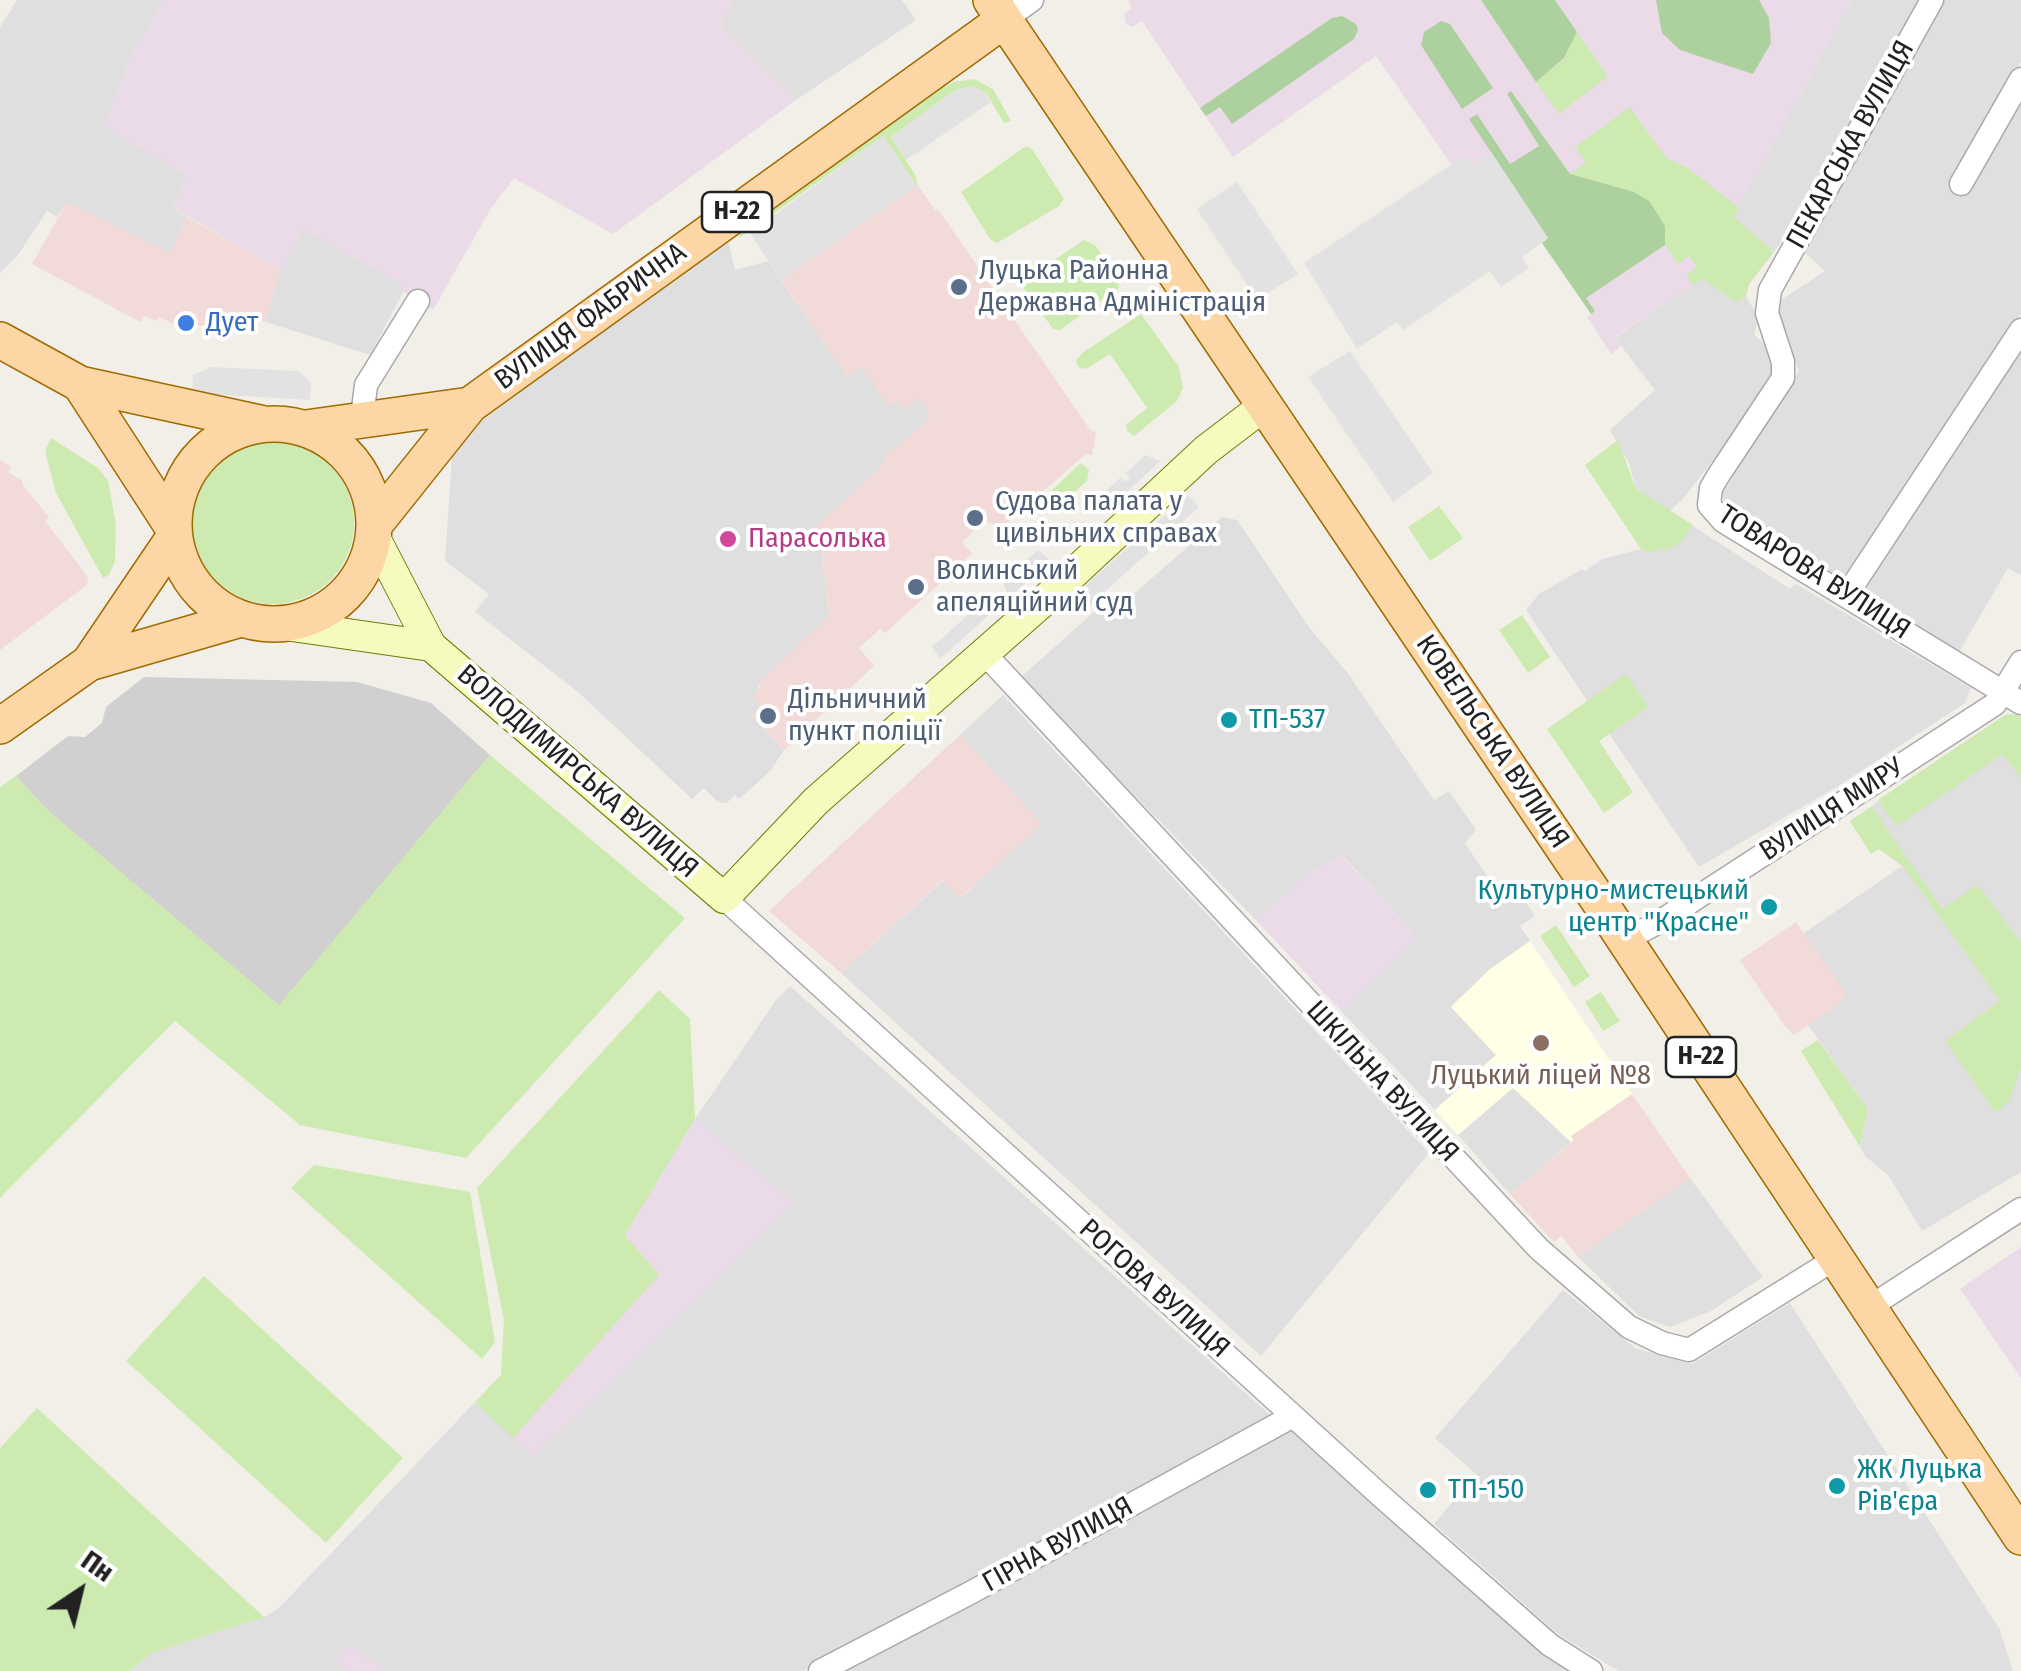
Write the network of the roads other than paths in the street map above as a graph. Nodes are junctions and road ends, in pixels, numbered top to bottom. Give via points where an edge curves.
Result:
1 (1932, 0) edge
2 (1009, 6) edge
3 (2021, 79) edge
4 (1960, 184) dead end
5 (1770, 290) joint
6 (418, 301) dead end
7 (2021, 330) edge
8 (0, 340) edge
9 (80, 384) junction
10 (470, 405) junction
11 (1265, 405) junction
12 (362, 418) junction
13 (261, 424) junction
14 (306, 428) junction
15 (375, 530) junction
16 (173, 533) junction
17 (1846, 596) junction
18 (241, 620) junction
19 (285, 624) junction
20 (430, 646) junction
21 (984, 654) junction
22 (2021, 662) edge
23 (89, 663) junction
24 (2012, 698) edge
25 (0, 726) edge
26 (724, 898) junction
27 (1625, 940) junction
28 (2021, 1209) edge
29 (1835, 1259) junction
30 (1868, 1308) junction
31 (1294, 1416) junction
32 (2021, 1537) edge
33 (820, 1671) edge
34 (1591, 1671) edge

1 - 5 street, ПЕКАРСЬКА ВУЛИЦЯ
2 - 10 main road, ВУЛИЦЯ ФАБРИЧНА / Н-22
2 - 11 main road, КОВЕЛЬСЬКА ВУЛИЦЯ / Н-22
3 - 4 street
5 - 17 street, ТОВАРОВА ВУЛИЦЯ via 1767,313 1783,378 1711,488 1709,505 1723,521
6 - 12 street via 366,385
7 - 17 street
8 - 9 main road, Н-22
9 - 13 main road, Н-22
9 - 16 main road, Н-22
10 - 12 main road, ВУЛИЦЯ ФАБРИЧНА / Н-22
10 - 15 main road, ВУЛИЦЯ ФАБРИЧНА / Н-22
11 - 21 main road via 1206,450
11 - 27 main road, КОВЕЛЬСЬКА ВУЛИЦЯ / Н-22
12 - 14 main road, ВУЛИЦЯ ФАБРИЧНА / Н-22
13 - 14 main road, Н-22
13 - 16 main road via 226,434 197,458 178,490
14 - 15 main road via 334,442 356,465 370,493
15 - 19 main road, Н-22 via 365,568 345,596 317,615
15 - 20 main road, ВОЛОДИМИРСЬКА ВУЛИЦЯ
16 - 18 main road, Н-22 via 186,574 209,602
16 - 23 main road
17 - 24 street, ТОВАРОВА ВУЛИЦЯ
18 - 19 main road, Н-22
18 - 23 main road
19 - 20 main road, ВОЛОДИМИРСЬКА ВУЛИЦЯ
20 - 26 main road, ВОЛОДИМИРСЬКА ВУЛИЦЯ
21 - 26 main road via 816,801
21 - 29 street, ШКІЛЬНА ВУЛИЦЯ via 1539,1249 1628,1327 1689,1350
22 - 24 street, ВУЛИЦЯ МИРУ
23 - 25 main road
24 - 27 street, ВУЛИЦЯ МИРУ
26 - 31 street, РОГОВА ВУЛИЦЯ
27 - 29 main road, КОВЕЛЬСЬКА ВУЛИЦЯ / Н-22
28 - 30 street
29 - 30 main road, КОВЕЛЬСЬКА ВУЛИЦЯ / Н-22
30 - 32 main road, КОВЕЛЬСЬКА ВУЛИЦЯ / Н-22
31 - 33 street, ГІРНА ВУЛИЦЯ
31 - 34 street, РОГОВА ВУЛИЦЯ via 1550,1646

